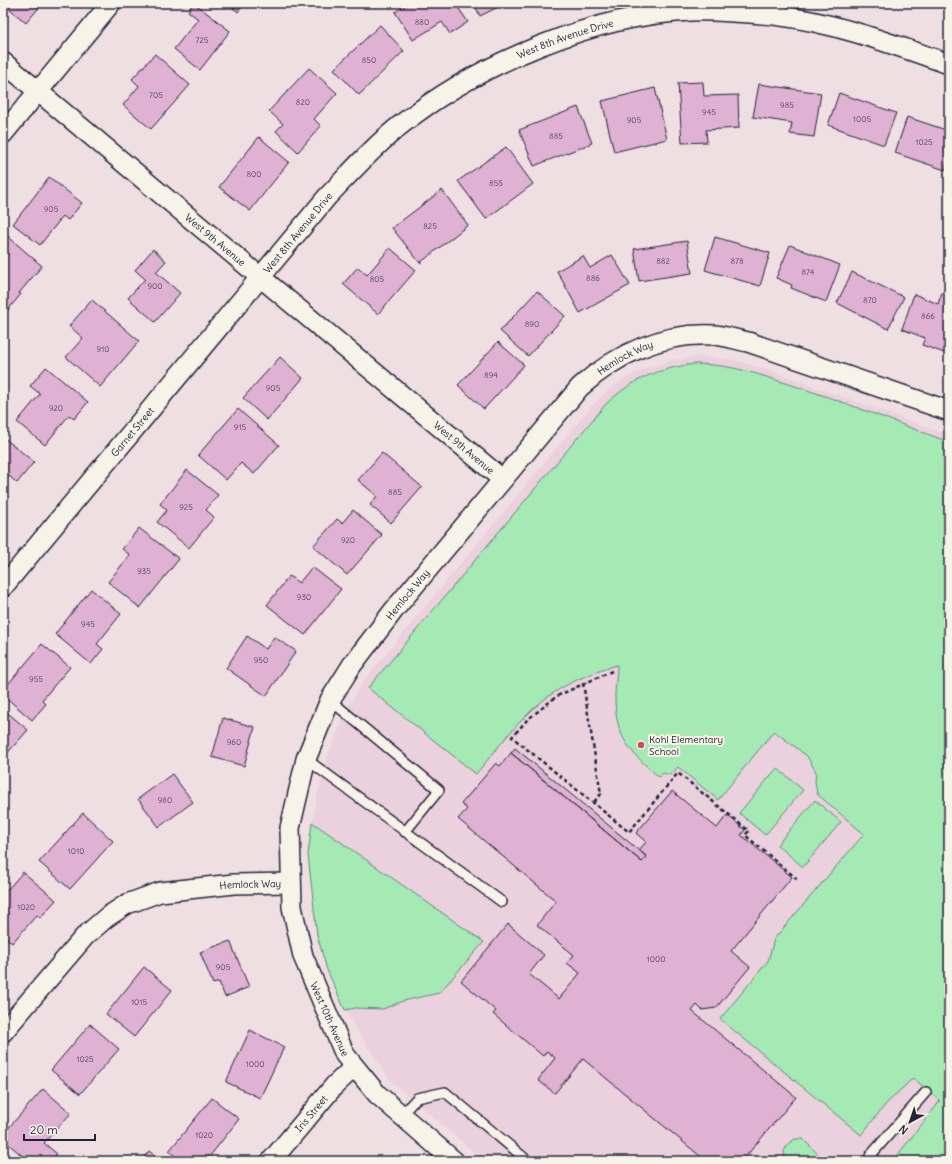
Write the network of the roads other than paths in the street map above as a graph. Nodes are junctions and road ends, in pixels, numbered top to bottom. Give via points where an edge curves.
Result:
1 (111, 3) edge
2 (3, 62) edge
3 (949, 64) edge
4 (38, 92) junction
5 (3, 134) edge
6 (261, 277) junction
7 (949, 411) edge
8 (502, 479) junction
9 (3, 587) edge
10 (330, 700) junction
11 (306, 759) junction
12 (405, 832) junction
13 (290, 883) junction
14 (502, 902) dead end
15 (3, 1032) edge
16 (353, 1068) junction
17 (926, 1092) dead end
18 (401, 1115) junction
19 (271, 1161) edge
20 (454, 1161) edge
21 (528, 1161) edge
22 (876, 1161) edge

1 - 4 street
2 - 4 street, West 9th Avenue
3 - 6 street, West 8th Avenue Drive via 840,28 774,15 692,11 654,15 566,37 516,55 469,79 404,123 373,150 327,197
4 - 5 street
4 - 6 street, West 9th Avenue
6 - 8 street, West 9th Avenue
6 - 9 street, Garnet Street
7 - 8 street, Hemlock Way via 748,342 716,335 670,338 624,354 580,386
8 - 10 street, Hemlock Way via 389,616 352,665
10 - 11 street, Hemlock Way
10 - 12 lane via 439,790
11 - 12 lane
11 - 13 street, Hemlock Way via 290,828
12 - 14 lane
13 - 15 street, Hemlock Way via 234,884 160,892 127,904 85,936
13 - 16 street, West 10th Avenue via 292,908 303,956 345,1055
16 - 18 street, West 10th Avenue
16 - 19 street, Iris Street via 334,1086
17 - 22 lane via 870,1156
18 - 20 street, West 10th Avenue
18 - 21 lane via 417,1098 445,1092

